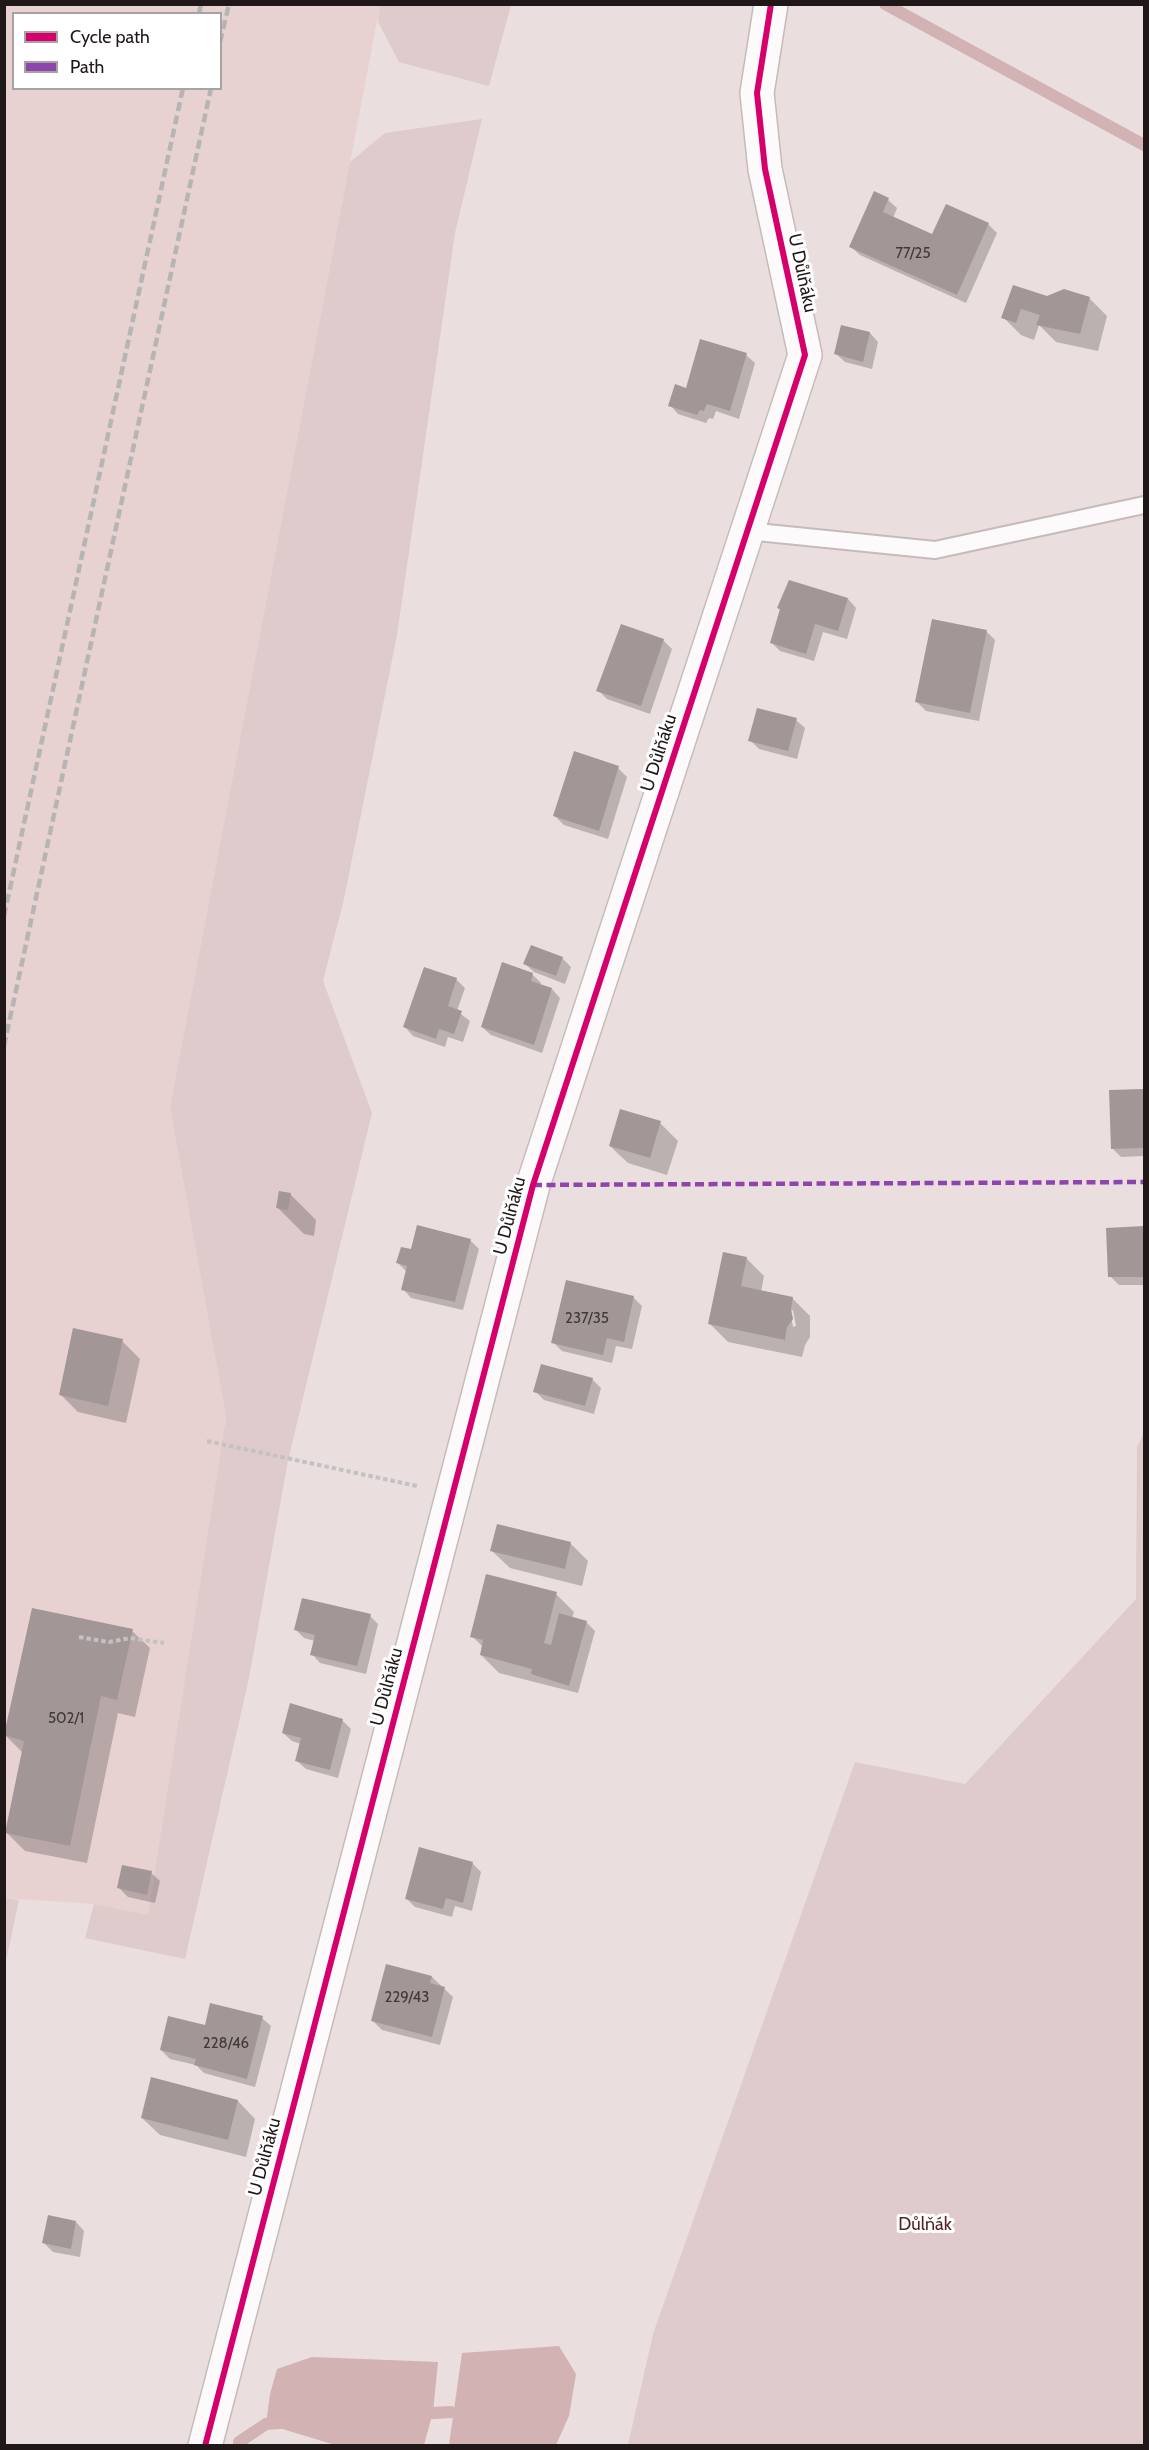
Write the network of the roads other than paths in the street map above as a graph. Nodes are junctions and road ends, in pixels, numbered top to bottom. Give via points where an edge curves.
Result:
1 (771, 4) edge
2 (1144, 505) edge
3 (747, 531) junction
4 (205, 2445) edge

1 - 3 street, U Důlňáku via 757,93 765,169 805,355
2 - 3 lane via 935,550
3 - 4 street, U Důlňáku via 533,1185

